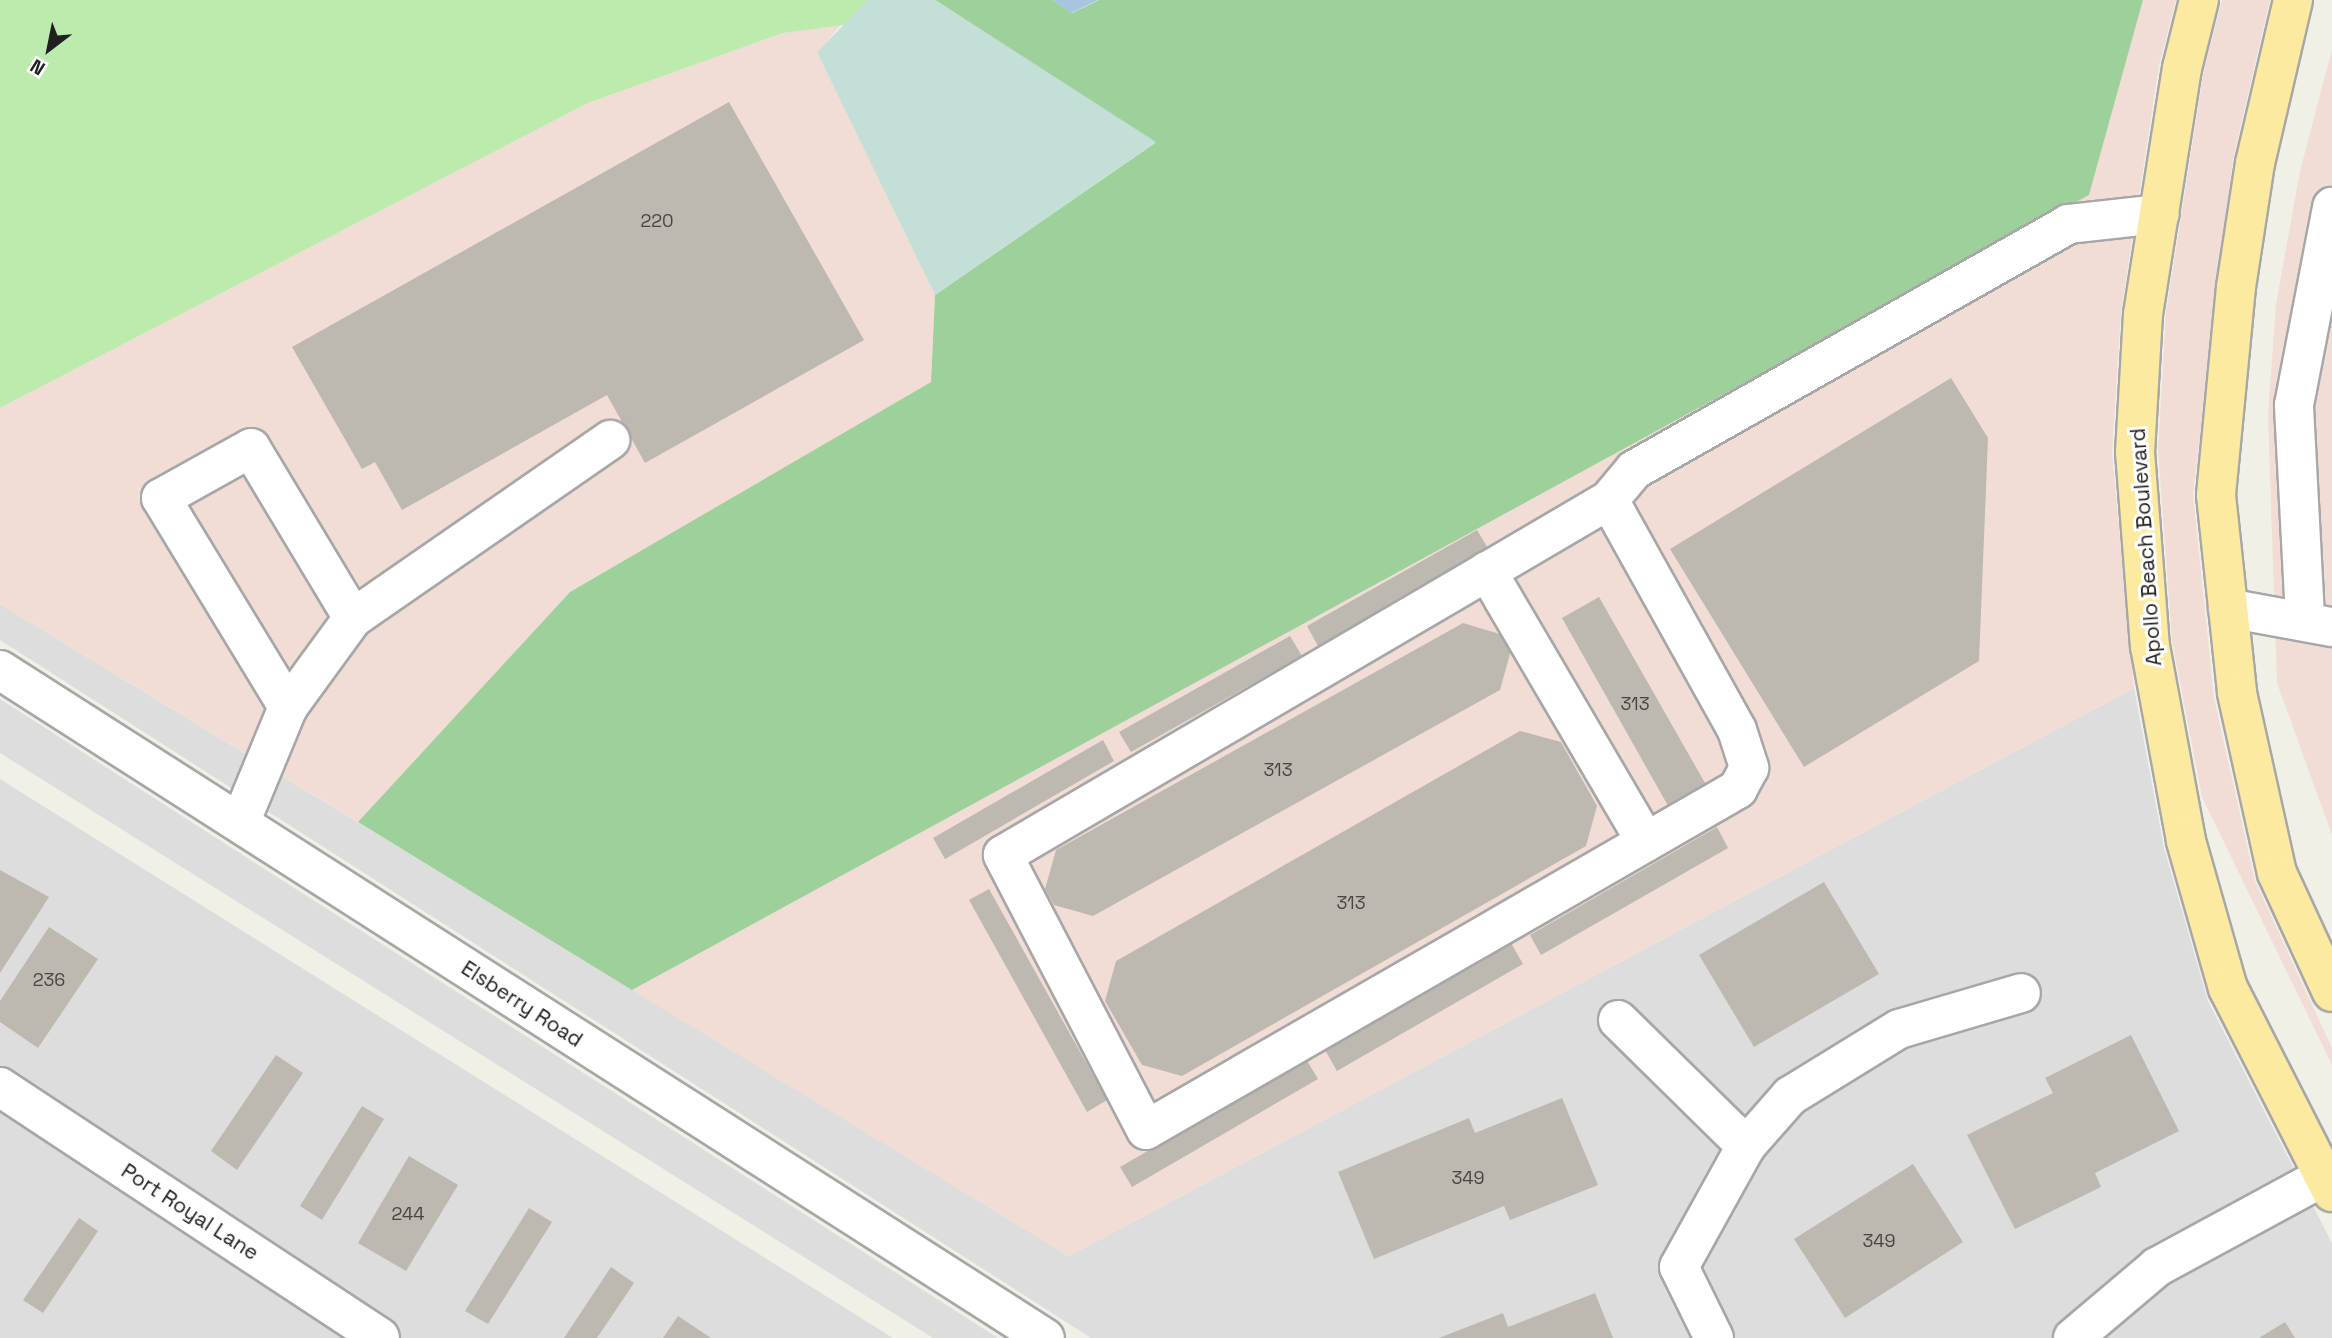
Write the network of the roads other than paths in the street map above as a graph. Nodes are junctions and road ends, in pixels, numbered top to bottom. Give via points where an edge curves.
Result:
1 (2199, 0) edge
2 (2292, 0) edge
3 (2332, 207) edge
4 (2159, 214) junction
5 (610, 440) dead end
6 (1609, 500) junction
7 (1487, 571) junction
8 (2228, 608) junction
9 (353, 618) junction
10 (2318, 622) edge
11 (0, 670) edge
12 (288, 707) junction
13 (240, 823) junction
14 (1646, 842) junction
15 (2332, 992) edge
16 (2021, 993) dead end
17 (1618, 1020) dead end
18 (0, 1087) edge
19 (1746, 1146) junction
20 (2329, 1180) edge
21 (361, 1333) edge
22 (1045, 1338) edge
23 (1714, 1338) edge
24 (2074, 1338) edge

1 - 4 main road, Apollo Beach Boulevard
2 - 8 main road via 2255,163 2236,287 2216,495
3 - 10 street via 2294,405
4 - 6 street via 2068,223 1634,470
4 - 20 main road, Apollo Beach Boulevard via 2143,314 2135,453 2150,646 2186,841 2228,988
5 - 9 street
6 - 7 street
6 - 14 street via 1737,730 1749,768 1738,789
7 - 14 street
7 - 14 street via 1003,855 1146,1130
8 - 10 street
8 - 15 main road via 2237,693 2277,873
9 - 12 street
9 - 12 street via 251,448 161,498
11 - 13 street, Elsberry Road
12 - 13 street
13 - 22 street, Elsberry Road
16 - 19 street via 1899,1029 1790,1096
17 - 19 street
18 - 21 street, Port Royal Lane
19 - 23 street via 1679,1267
20 - 24 street via 2157,1267

